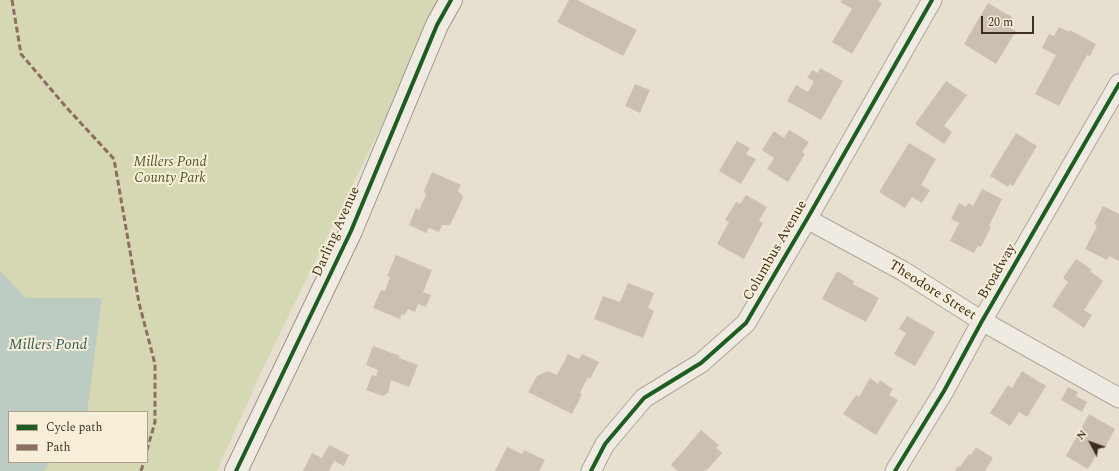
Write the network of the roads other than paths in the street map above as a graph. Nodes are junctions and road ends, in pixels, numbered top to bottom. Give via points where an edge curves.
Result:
1 (451, 0) edge
2 (932, 0) edge
3 (1119, 84) edge
4 (808, 220) junction
5 (982, 321) junction
6 (1119, 398) edge
7 (236, 471) edge
8 (591, 471) edge
9 (895, 471) edge

1 - 7 street, Darling Avenue via 437,25 351,231
2 - 4 street, Columbus Avenue
3 - 5 street, Broadway
4 - 5 street, Theodore Street via 903,271
4 - 8 street, Columbus Avenue via 746,323 701,363 644,398 604,444
5 - 6 street, Theodore Street
5 - 9 street, Broadway via 944,391

